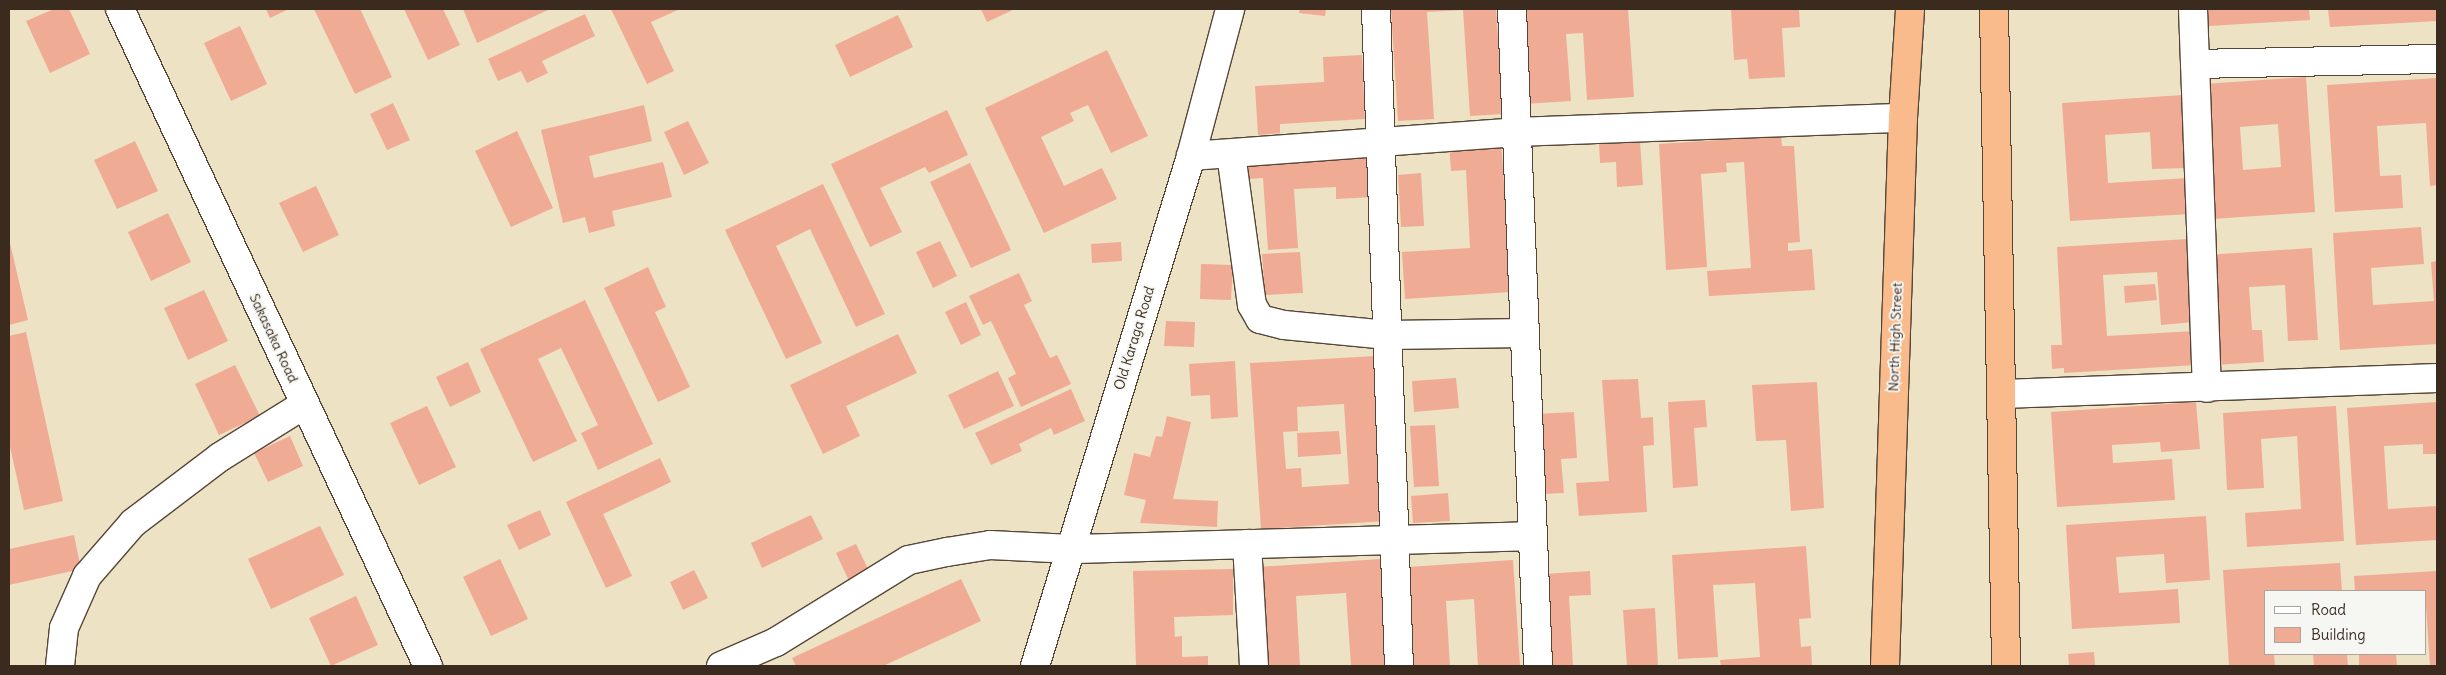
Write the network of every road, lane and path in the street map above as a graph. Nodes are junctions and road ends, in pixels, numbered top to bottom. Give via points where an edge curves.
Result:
1 (1230, 9) edge
2 (1376, 9) edge
3 (1512, 9) edge
4 (1910, 9) edge
5 (1994, 9) edge
6 (2192, 9) edge
7 (128, 11) edge
8 (2437, 59) edge
9 (2195, 64) junction
10 (1902, 118) junction
11 (1516, 132) junction
12 (1379, 140) junction
13 (1232, 154) junction
14 (1191, 156) junction
15 (1525, 333) junction
16 (1388, 335) junction
17 (2437, 378) edge
18 (2207, 388) junction
19 (2003, 394) junction
20 (305, 404) junction
21 (1532, 536) junction
22 (1396, 542) junction
23 (1248, 544) junction
24 (1072, 549) junction
25 (60, 666) edge
26 (428, 666) edge
27 (721, 666) edge
28 (1035, 666) edge
29 (1254, 666) edge
30 (1399, 666) edge
31 (1538, 666) edge
32 (1884, 666) edge
33 (2006, 666) edge

1 - 14 street, Old Karaga Road
2 - 12 street
3 - 11 street
4 - 10 highway, North High Street
5 - 19 highway
6 - 9 street
7 - 20 street, Sakasaka Road
8 - 9 street
9 - 18 street
10 - 11 street
10 - 32 highway, North High Street
11 - 12 street
11 - 15 street
12 - 13 street
12 - 16 street
13 - 14 street
13 - 16 street via 1252,305 1260,319 1284,325
14 - 24 street, Old Karaga Road
15 - 16 street
15 - 21 street
16 - 22 street
17 - 18 street
18 - 19 street
19 - 33 highway
20 - 25 street via 220,457 132,523 87,576 64,628
20 - 26 street, Sakasaka Road
21 - 22 street
21 - 31 street
22 - 23 street
22 - 30 street
23 - 24 street
23 - 29 street
24 - 27 street via 990,545 909,560 776,642
24 - 28 street, Old Karaga Road

